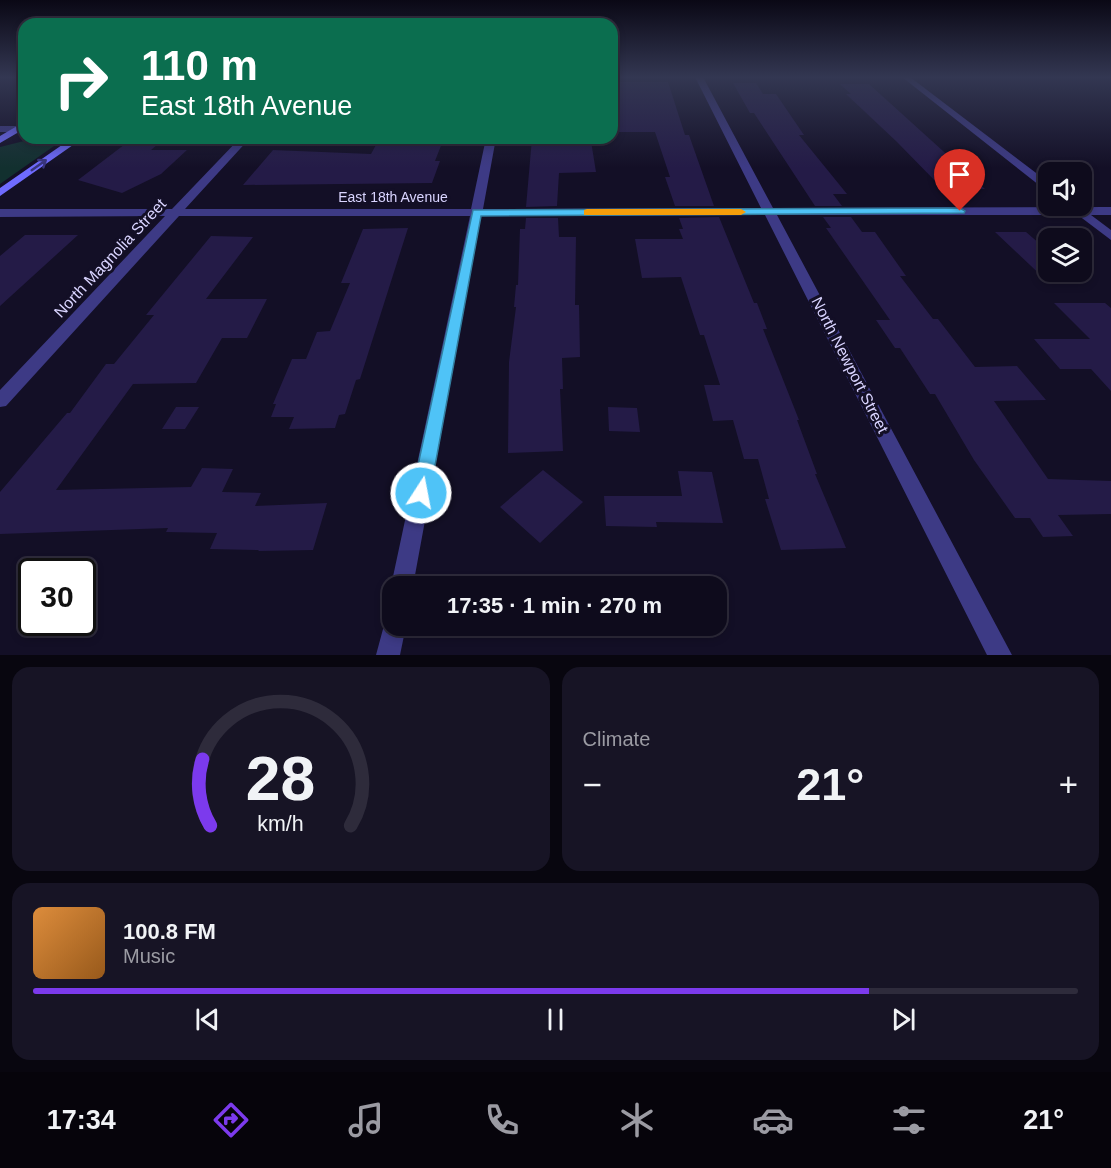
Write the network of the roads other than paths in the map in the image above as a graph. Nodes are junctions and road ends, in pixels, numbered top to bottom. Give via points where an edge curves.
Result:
1 (715, 108) edge
2 (945, 108) edge
3 (18, 128) edge
4 (0, 129) edge
5 (18, 130) edge
6 (0, 140) edge
7 (69, 144) edge
8 (239, 144) edge
9 (490, 144) edge
10 (1038, 179) edge
11 (0, 193) edge
12 (1038, 208) edge
13 (1092, 209) edge
14 (1111, 211) edge
15 (477, 212) junction
16 (771, 212) junction
17 (0, 213) edge
18 (176, 213) junction
19 (1085, 216) edge
20 (1111, 236) edge
21 (0, 401) edge
22 (404, 576) edge
23 (392, 636) edge
24 (388, 655) edge
25 (1000, 655) edge

1 - 16 street, North Newport Street
2 - 10 street
3 - 4 street
5 - 6 main road
11 -> 7 main road
8 - 18 street, North Magnolia Street
9 - 15 street
12 - 16 street, East 18th Avenue
13 - 14 street, East 18th Avenue
15 - 16 street, East 18th Avenue
15 - 18 street, East 18th Avenue
15 - 22 street
16 - 25 street, North Newport Street
17 - 18 street, East 18th Avenue
18 - 21 street, North Magnolia Street
19 - 20 street
23 - 24 street

